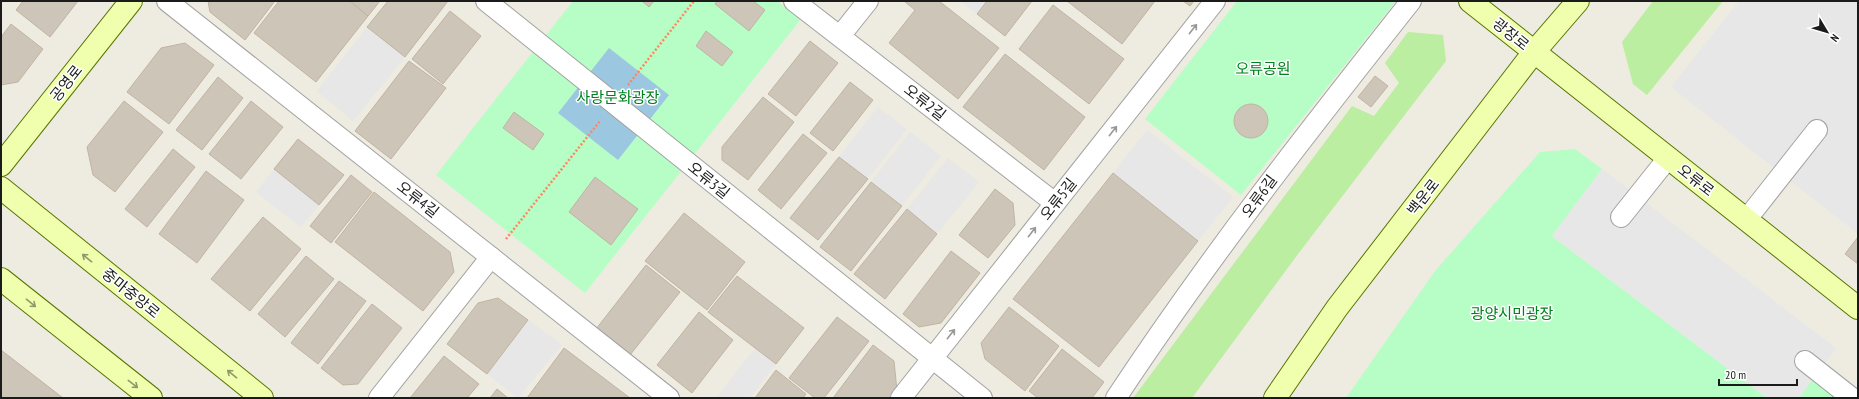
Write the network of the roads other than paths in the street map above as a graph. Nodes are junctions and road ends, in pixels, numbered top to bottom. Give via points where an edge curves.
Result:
1 (131, 1) edge
2 (167, 1) edge
3 (486, 1) edge
4 (794, 1) edge
5 (868, 1) edge
6 (1215, 1) edge
7 (1411, 1) edge
8 (1470, 1) edge
9 (1578, 1) edge
10 (840, 36) junction
11 (1534, 52) junction
12 (1817, 130) dead end
13 (1668, 158) junction
14 (1, 165) edge
15 (1, 188) edge
16 (1055, 202) junction
17 (1621, 217) dead end
18 (1746, 220) junction
19 (491, 257) junction
20 (1, 278) edge
21 (1858, 308) edge
22 (932, 358) junction
23 (1805, 361) dead end
24 (151, 398) edge
25 (262, 398) edge
26 (379, 398) edge
27 (669, 398) edge
28 (901, 398) edge
29 (982, 398) edge
30 (1116, 398) edge
31 (1274, 398) edge
32 (1852, 398) edge

1 - 14 main road, 공영로
2 - 19 street, 오류4길
3 - 22 street, 오류3길
4 - 10 street, 오류2길
5 - 10 street
16 -> 6 street, 오류5길
7 - 30 street, 오류6길 via 1287,159 1156,338
8 - 11 main road, 광장로
9 - 11 main road, 백운로
10 - 16 street, 오류2길
11 - 13 main road, 오류로
11 - 31 main road, 백운로 via 1337,308
12 - 18 street
13 - 17 street
13 - 18 main road, 오류로
25 -> 15 main road, 중마중앙로
22 -> 16 street, 오류5길
18 - 21 main road, 오류로
19 - 26 street
19 - 27 street, 오류4길
20 -> 24 main road
22 - 28 street, 오류5길
22 - 29 street, 오류3길
23 - 32 street

